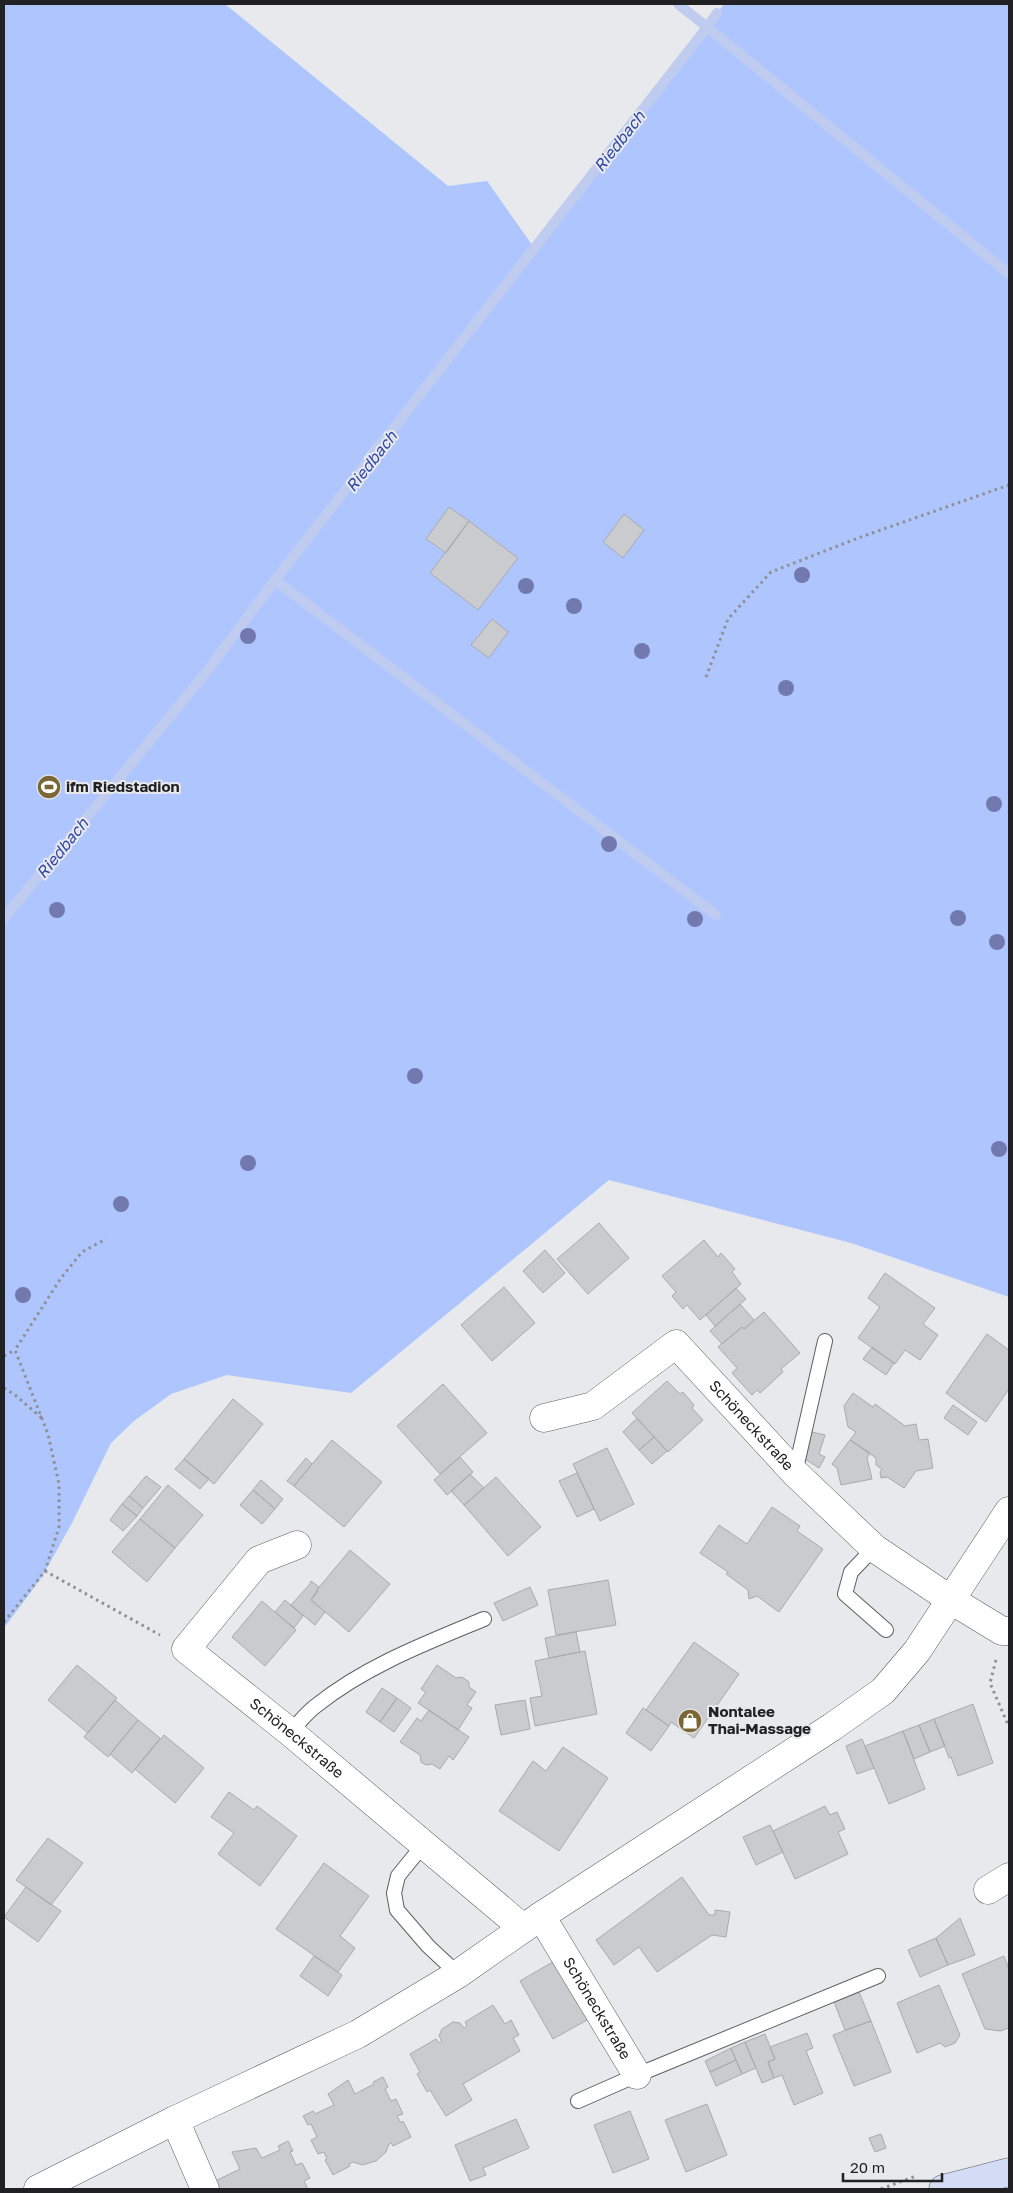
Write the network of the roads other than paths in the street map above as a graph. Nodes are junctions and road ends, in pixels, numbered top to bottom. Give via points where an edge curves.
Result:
1 (826, 1340) dead end
2 (544, 1418) dead end
3 (795, 1473) junction
4 (1009, 1511) edge
5 (297, 1545) dead end
6 (874, 1548) junction
7 (951, 1600) junction
8 (484, 1619) dead end
9 (886, 1630) dead end
10 (1006, 1631) edge
11 (290, 1732) junction
12 (424, 1844) junction
13 (532, 1922) junction
14 (458, 1974) junction
15 (878, 1976) dead end
16 (637, 2075) junction
17 (578, 2102) dead end
18 (175, 2120) junction
19 (1009, 2172) edge
20 (38, 2189) edge
21 (205, 2189) edge
22 (943, 2189) edge

1 - 3 lane
2 - 3 street, Schöneckstraße via 593,1406 676,1344
3 - 6 street, Schöneckstraße
4 - 7 street
5 - 11 street, Schöneckstraße via 259,1560 186,1650
6 - 7 street, Schöneckstraße
6 - 9 lane via 851,1572 845,1594
7 - 10 street, Schöneckstraße
7 - 13 street via 918,1651 883,1691
8 - 11 lane via 400,1654 342,1686 315,1706
11 - 12 street, Schöneckstraße
12 - 13 street, Schöneckstraße
12 - 14 lane via 398,1876 394,1893 397,1910
13 - 14 street
13 - 16 street, Schöneckstraße
14 - 18 street via 358,2034
15 - 16 lane
16 - 17 lane
18 - 20 street
18 - 21 street
19 - 22 main road

